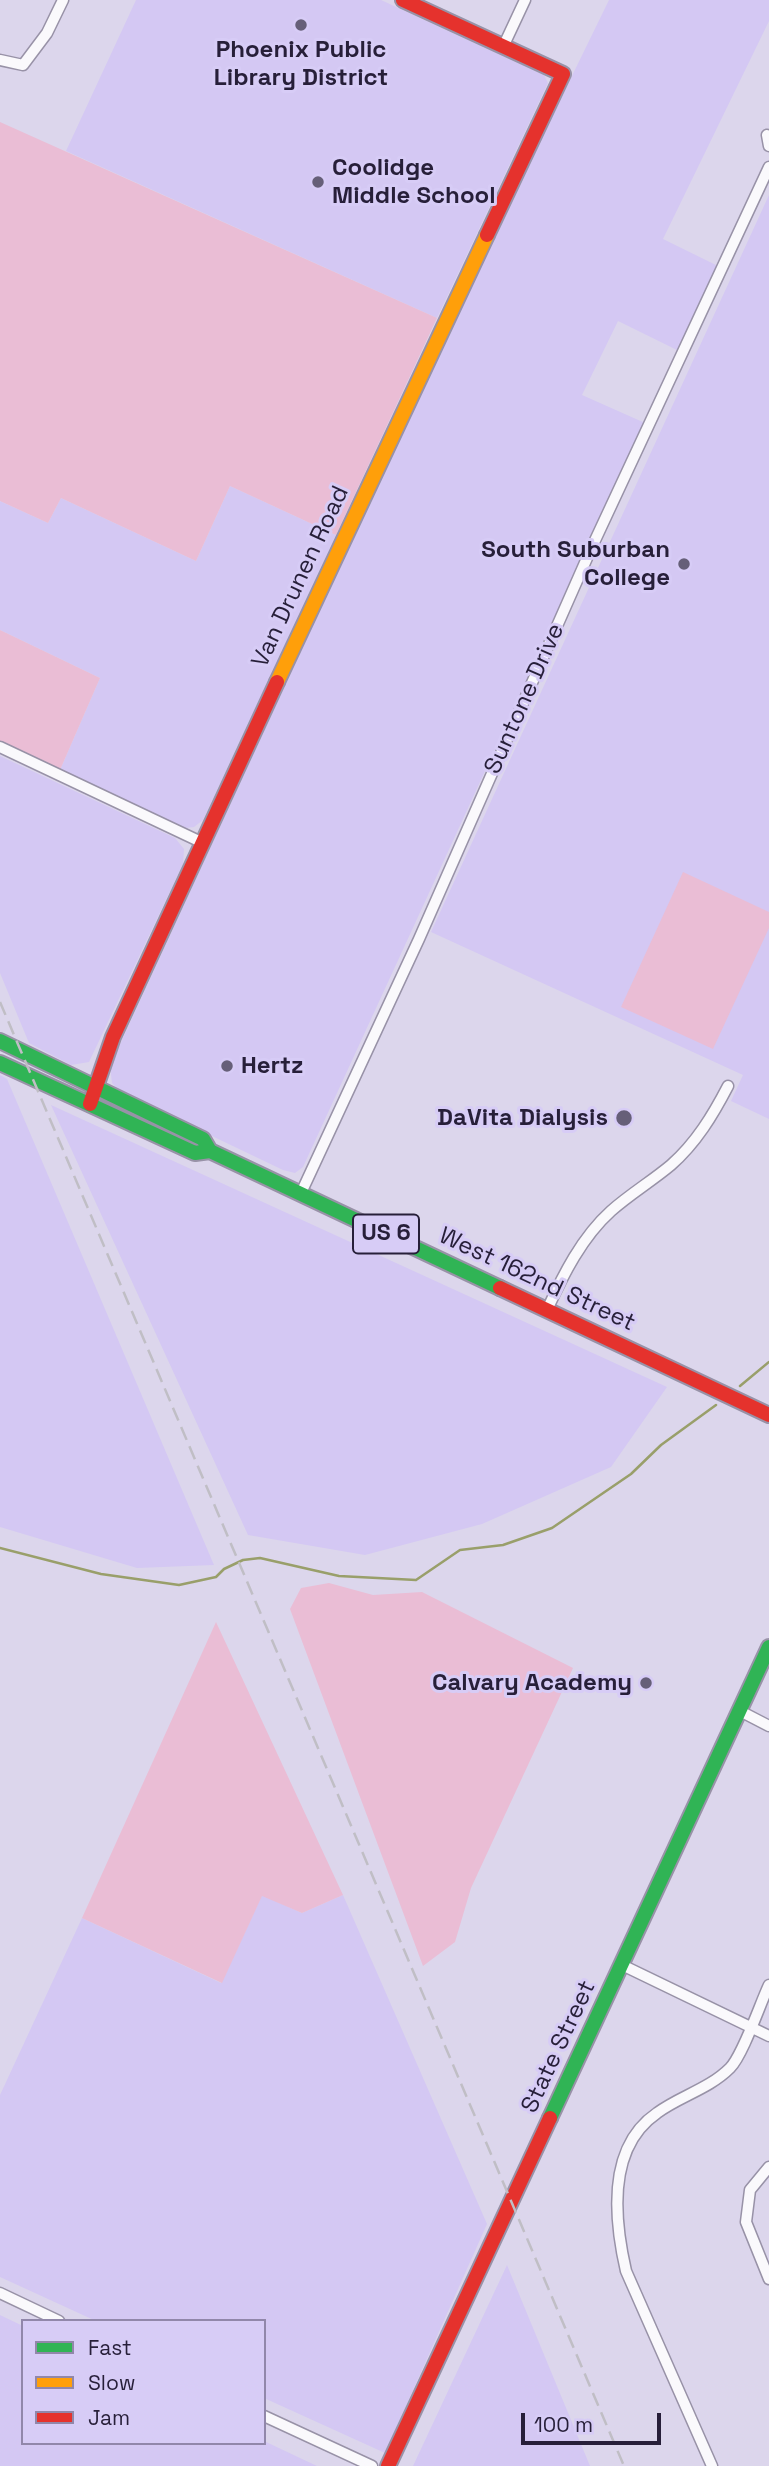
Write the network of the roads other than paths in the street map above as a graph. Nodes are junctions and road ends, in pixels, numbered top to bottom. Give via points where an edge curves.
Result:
1 (63, 0) edge
2 (403, 0) edge
3 (525, 0) edge
4 (503, 47) junction
5 (0, 60) edge
6 (769, 167) edge
7 (0, 747) edge
8 (201, 842) junction
9 (0, 1041) edge
10 (0, 1063) edge
11 (94, 1086) junction
12 (728, 1086) dead end
13 (90, 1104) junction
14 (210, 1151) junction
15 (301, 1193) junction
16 (547, 1310) junction
17 (769, 1415) edge
18 (769, 1647) edge
19 (740, 1711) junction
20 (769, 1726) edge
21 (622, 1965) junction
22 (769, 1985) edge
23 (751, 2025) junction
24 (769, 2036) edge
25 (769, 2167) edge
26 (769, 2279) edge
27 (0, 2293) edge
28 (55, 2319) edge
29 (266, 2417) edge
30 (372, 2466) edge
31 (388, 2466) edge
32 (712, 2466) edge

1 - 5 street via 47,33 23,65
2 - 4 street
3 - 4 street
4 - 8 street, Van Drunen Road via 563,74
6 - 15 street, Suntone Drive
7 - 8 street
8 - 11 street, Van Drunen Road
9 - 11 street, West 162nd Street / US 6
10 - 13 street, West 162nd Street / US 6
11 - 13 street, Van Drunen Road
11 - 14 street, West 162nd Street / US 6 via 203,1139
12 - 16 street via 695,1140 674,1163 610,1212 584,1243
13 - 14 street, West 162nd Street / US 6 via 195,1153
14 - 15 street, West 162nd Street / US 6
15 - 16 street, West 162nd Street / US 6
16 - 17 street, West 162nd Street / US 6
18 - 19 street, State Street
19 - 20 street
19 - 21 street, State Street
21 - 23 street
21 - 31 street, State Street
22 - 23 street
23 - 24 street
23 - 32 street via 732,2066 636,2129 624,2158 617,2200 618,2237 626,2271
25 - 26 street via 750,2190 746,2222
27 - 28 street
29 - 30 street

